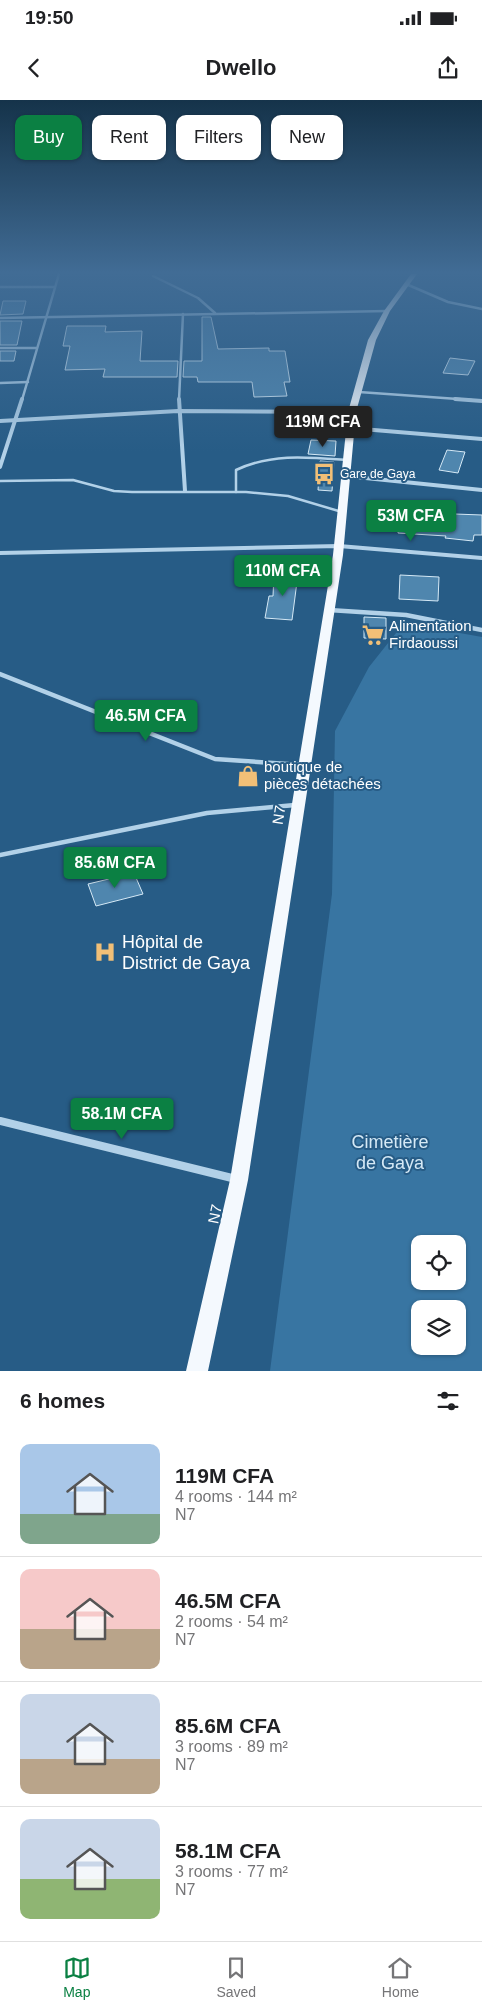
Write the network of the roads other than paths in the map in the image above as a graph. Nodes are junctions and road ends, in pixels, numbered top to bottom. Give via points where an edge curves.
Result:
1 (40, 333) edge
2 (182, 333) edge
3 (375, 333) edge
4 (0, 348) edge
5 (36, 348) junction
6 (28, 382) junction
7 (0, 383) edge
8 (358, 392) junction
9 (482, 401) edge
10 (178, 412) junction
11 (352, 412) junction
12 (0, 421) edge
13 (18, 421) junction
14 (350, 428) junction
15 (482, 440) edge
16 (347, 460) junction
17 (0, 467) edge
18 (346, 476) junction
19 (0, 480) edge
20 (482, 490) edge
21 (185, 491) junction
22 (236, 492) junction
23 (342, 512) junction
24 (339, 546) junction
25 (0, 554) edge
26 (482, 558) edge
27 (329, 610) junction
28 (482, 630) edge
29 (0, 674) edge
30 (303, 765) junction
31 (297, 805) junction
32 (0, 855) edge
33 (0, 1121) edge
34 (239, 1180) junction
35 (197, 1371) edge

1 - 5 street
2 - 10 street
3 - 8 main road, N7
4 - 5 street
5 - 6 street
6 - 7 street
6 - 13 street
8 - 9 street
8 - 11 main road, N7
10 - 11 street
10 - 13 street
10 - 21 street
11 - 14 main road, N7
12 - 13 street
13 - 17 street
14 - 15 street
14 - 16 main road, N7
16 - 18 main road, N7
16 - 22 lane via 269,458 246,464 236,470
18 - 20 street
18 - 23 main road, N7
19 - 21 lane via 73,480 132,492
21 - 22 lane
22 - 23 lane via 288,496
23 - 24 main road, N7
24 - 25 street
24 - 26 street
24 - 27 main road, N7
27 - 28 street via 406,615
27 - 30 main road, N7
29 - 30 street via 215,759
30 - 31 main road, N7
31 - 32 lane via 207,813
31 - 34 main road, N7
33 - 34 street
34 - 35 main road, N7

